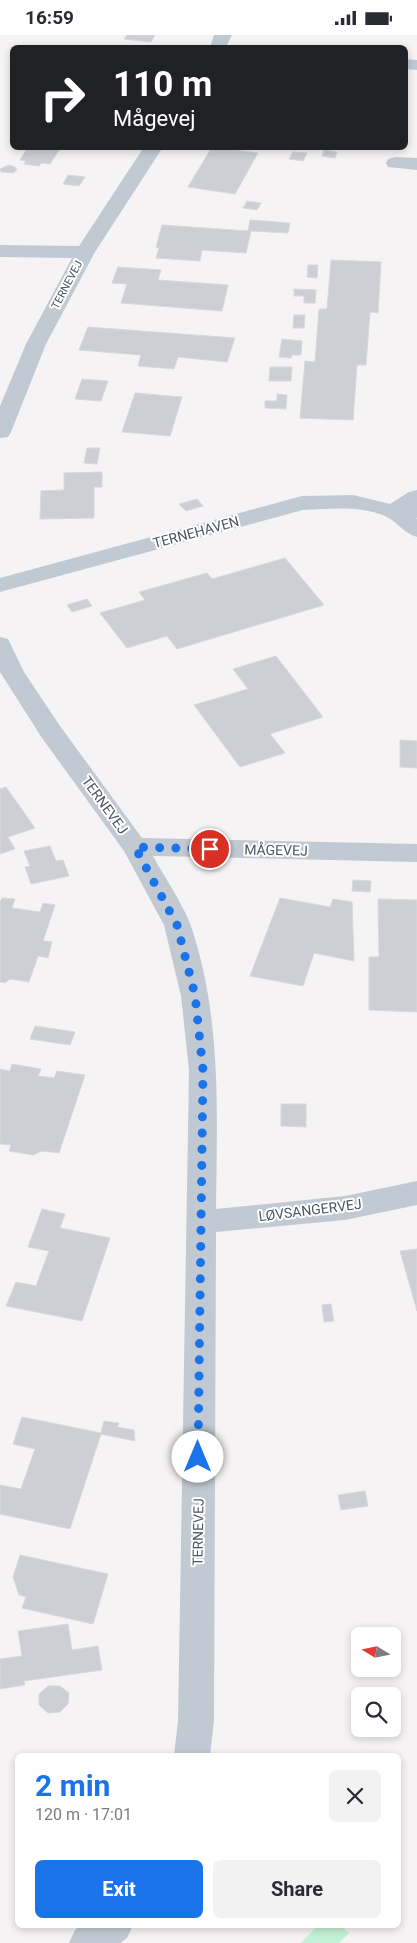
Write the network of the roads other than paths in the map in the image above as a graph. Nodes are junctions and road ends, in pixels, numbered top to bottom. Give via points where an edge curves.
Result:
1 (152, 150) edge
2 (395, 163) dead end
3 (417, 164) edge
4 (0, 251) edge
5 (85, 252) junction
6 (0, 432) edge
7 (417, 497) edge
8 (393, 511) junction
9 (417, 512) edge
10 (417, 530) edge
11 (0, 585) edge
12 (0, 644) edge
13 (135, 847) junction
14 (417, 853) edge
15 (417, 1193) edge
16 (202, 1222) junction
17 (192, 1753) edge
18 (110, 1928) edge
19 (88, 1943) edge

1 - 5 street, TERNEVEJ
2 - 3 street
4 - 5 street
5 - 6 street, TERNEVEJ via 36,343
7 - 8 street
8 - 9 lane, TERNEHAVEN
8 - 10 street, TERNEHAVEN
8 - 11 street, TERNEHAVEN via 353,502 302,503
12 - 13 street, TERNEVEJ via 12,671
13 - 14 street, MÅGEVEJ
13 - 16 street, TERNEVEJ via 177,925 195,995 203,1070
15 - 16 street, LØVSANGERVEJ via 345,1208
16 - 17 street, TERNEVEJ via 196,1721
18 - 19 street

